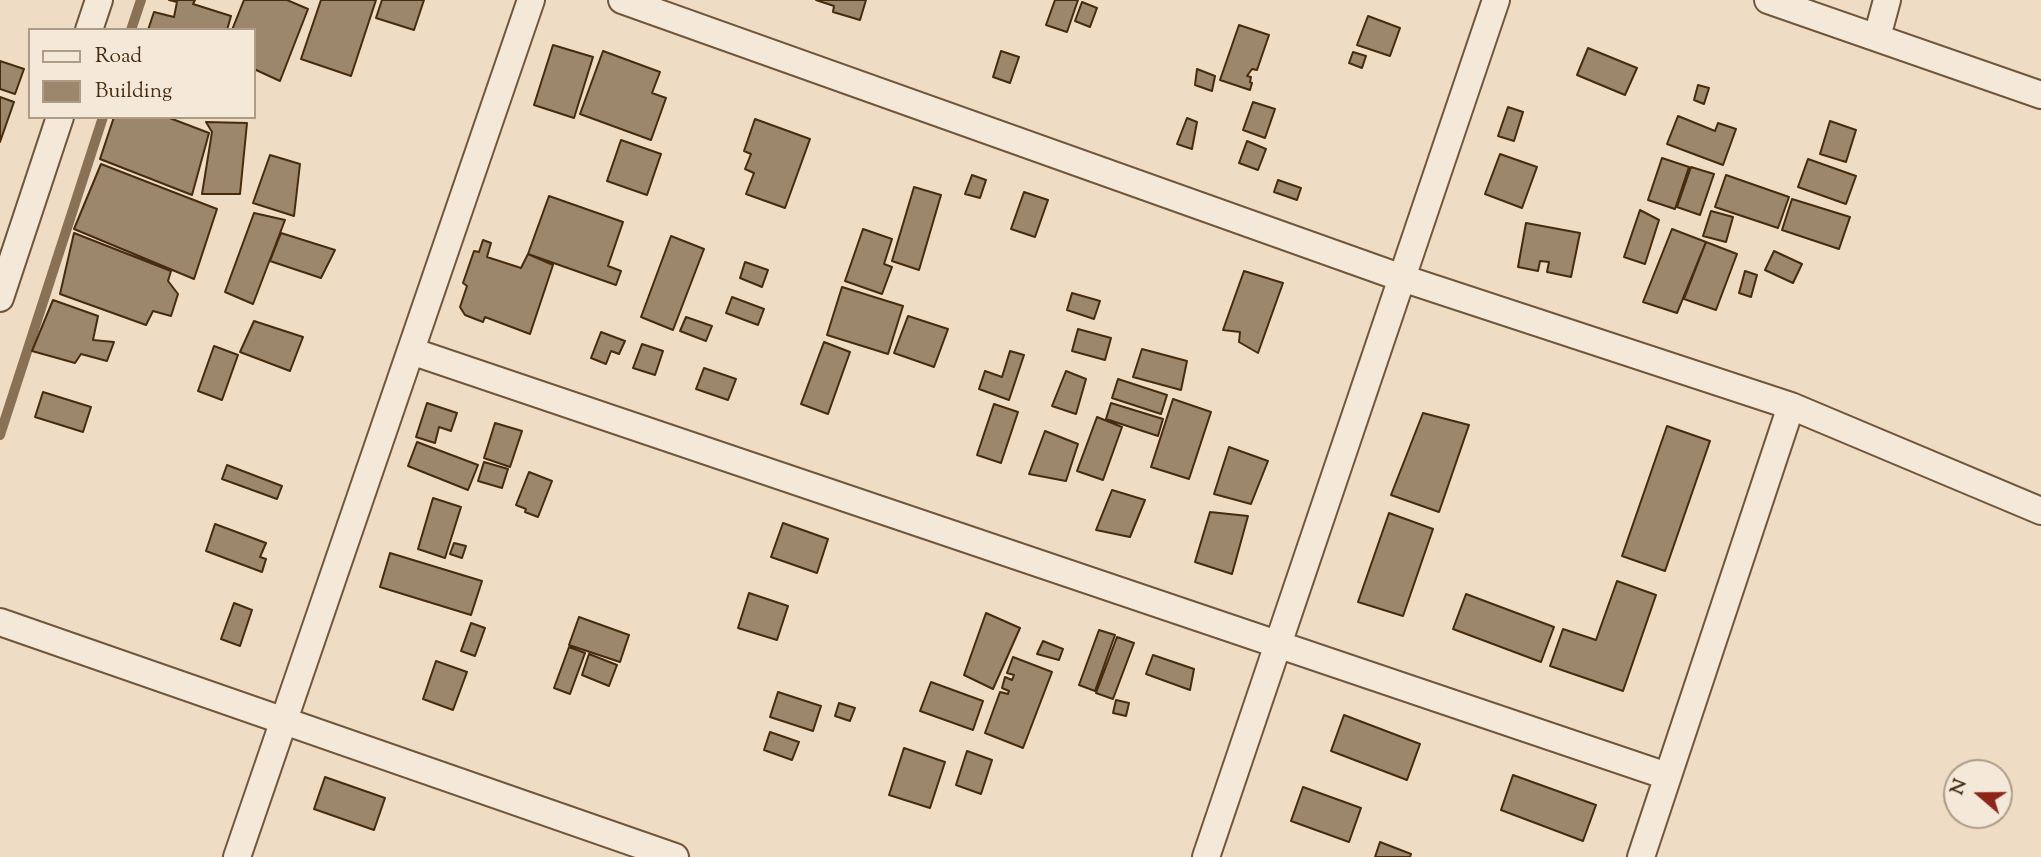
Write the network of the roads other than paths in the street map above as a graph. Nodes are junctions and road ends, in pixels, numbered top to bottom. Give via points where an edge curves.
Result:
1 (99, 0) edge
2 (531, 0) edge
3 (622, 0) edge
4 (1496, 0) edge
5 (1768, 0) edge
6 (1887, 0) edge
7 (90, 28) edge
8 (1877, 37) junction
9 (2041, 95) edge
10 (59, 119) edge
11 (1402, 278) junction
12 (0, 298) edge
13 (411, 351) junction
14 (1791, 406) junction
15 (2041, 511) edge
16 (0, 622) edge
17 (1278, 645) junction
18 (284, 721) junction
19 (1667, 776) junction
20 (237, 857) edge
21 (675, 857) edge
22 (1206, 857) edge
23 (1641, 857) edge

1 - 7 street
2 - 13 street
3 - 11 street
4 - 11 street
5 - 8 street
6 - 8 street
8 - 9 street
10 - 12 street
11 - 14 street
11 - 17 street
13 - 17 street
13 - 18 street
14 - 15 street
14 - 19 street
16 - 18 street
17 - 19 street
17 - 22 street
18 - 20 street
18 - 21 street
19 - 23 street

